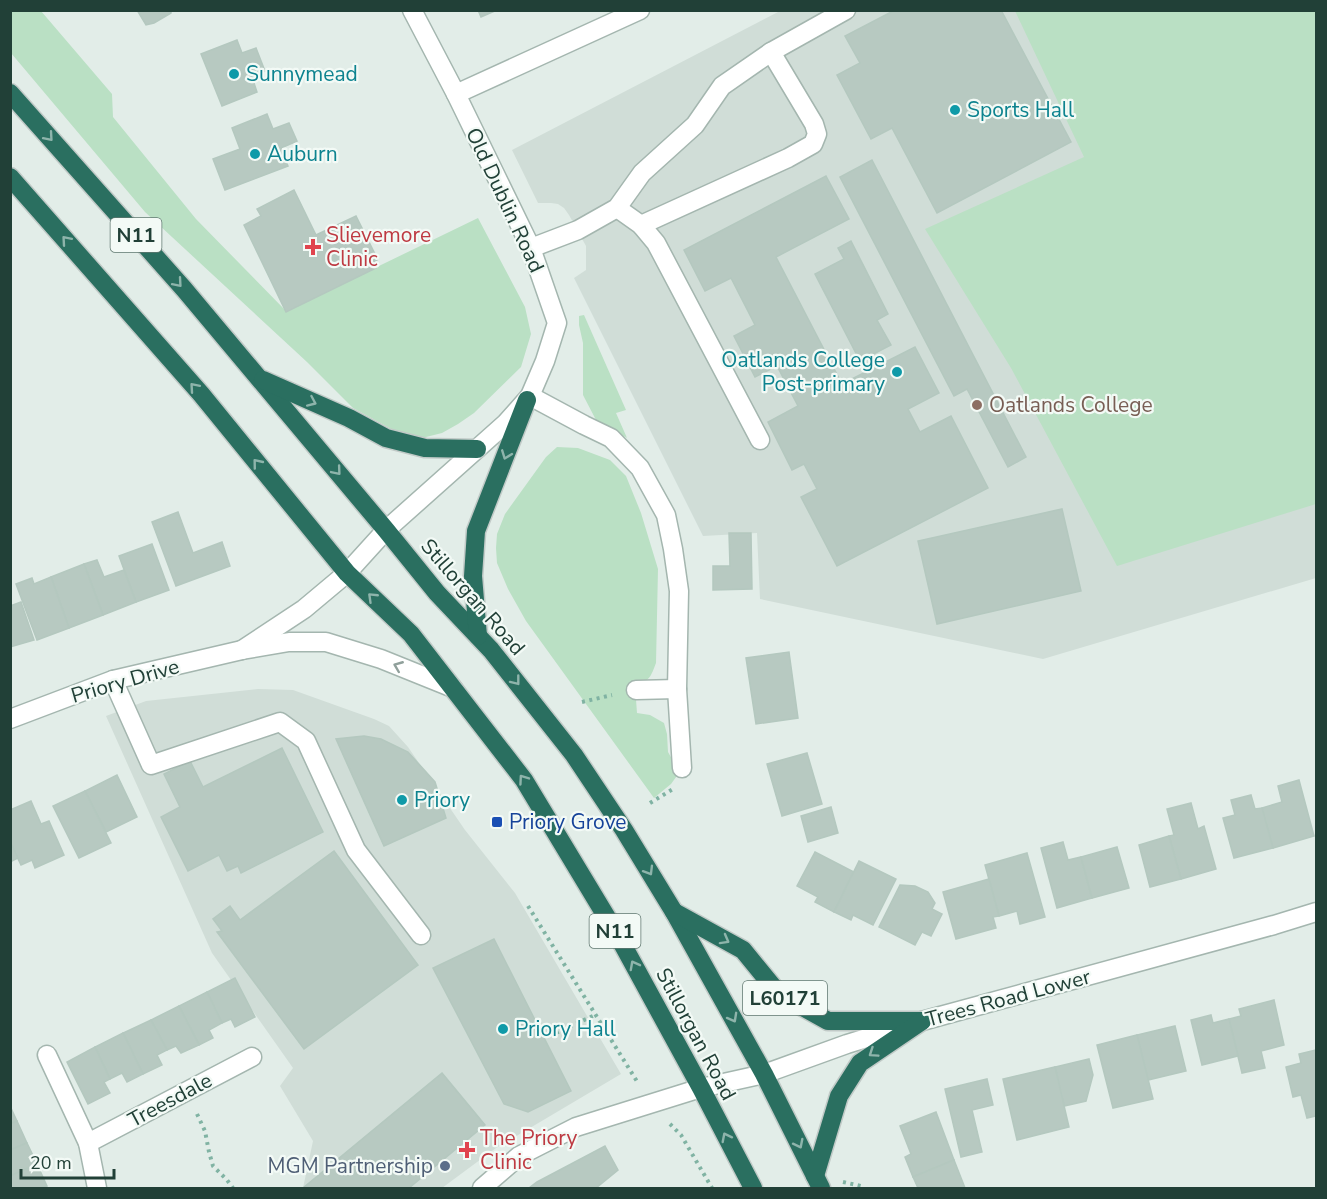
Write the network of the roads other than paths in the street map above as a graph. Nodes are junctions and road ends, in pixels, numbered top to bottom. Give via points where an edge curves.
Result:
1 (412, 10) edge
2 (640, 10) edge
3 (846, 10) edge
4 (771, 52) junction
5 (10, 93) edge
6 (456, 94) junction
7 (10, 177) edge
8 (617, 208) junction
9 (641, 225) junction
10 (531, 248) junction
11 (259, 378) junction
12 (529, 398) junction
13 (760, 440) dead end
14 (477, 449) junction
15 (387, 530) junction
16 (348, 573) junction
17 (478, 636) junction
18 (242, 650) junction
19 (113, 680) junction
20 (453, 688) junction
21 (677, 689) junction
22 (636, 690) road end
23 (10, 719) edge
24 (682, 768) dead end
25 (674, 912) junction
26 (1317, 912) edge
27 (421, 935) dead end
28 (922, 1021) junction
29 (47, 1056) dead end
30 (252, 1057) dead end
31 (764, 1074) junction
32 (701, 1088) junction
33 (88, 1143) junction
34 (818, 1182) edge
35 (97, 1188) edge
36 (482, 1188) edge
37 (753, 1188) edge

1 - 6 street, Old Dublin Road
2 - 6 street
3 - 4 street
4 - 8 street via 722,86 695,125 642,173
4 - 9 street via 814,124 817,134 813,144
5 -> 11 highway, Stillorgan Road / N11
6 - 10 street, Old Dublin Road
16 -> 7 highway, Stillorgan Road / N11 via 201,394
8 - 9 street
8 - 10 street via 578,231
9 - 13 street via 656,243
10 - 12 street, Old Dublin Road via 557,323
11 -> 14 highway, N11 via 386,438 425,448
11 -> 15 highway, Stillorgan Road / N11
12 - 14 street, Old Dublin Road
12 -> 17 highway via 476,531 473,576
12 - 21 street via 611,438 640,468 666,515 679,591
14 - 15 street, Old Dublin Road
15 - 16 street, Old Dublin Road
15 - 17 highway, Stillorgan Road / N11 via 437,593
16 - 18 street, Priory Drive via 304,609
20 -> 16 highway, Stillorgan Road / N11 via 411,634
17 -> 25 highway, Stillorgan Road / N11 via 574,755
18 - 19 street, Priory Drive
20 -> 18 street, Priory Drive via 326,642 289,642
19 - 23 street, Priory Drive
19 - 27 street via 151,765 280,722 306,741 356,850
32 -> 20 highway, Stillorgan Road / N11 via 618,936 530,790
21 - 22 street
21 - 24 street
25 -> 28 highway, L60171 via 743,950 779,994 828,1021
25 -> 31 highway, Stillorgan Road / N11
26 - 28 street, Trees Road Lower / L60171
28 - 31 street, Trees Road Lower / L60171
28 -> 34 highway, N11 via 860,1063 839,1096
29 - 33 street
30 - 33 street, Treesdale
31 - 32 street, Trees Road Lower / L60171
31 -> 34 highway, Stillorgan Road / N11
32 - 36 street via 576,1127 519,1156
37 -> 32 highway, Stillorgan Road / N11
33 - 35 street

